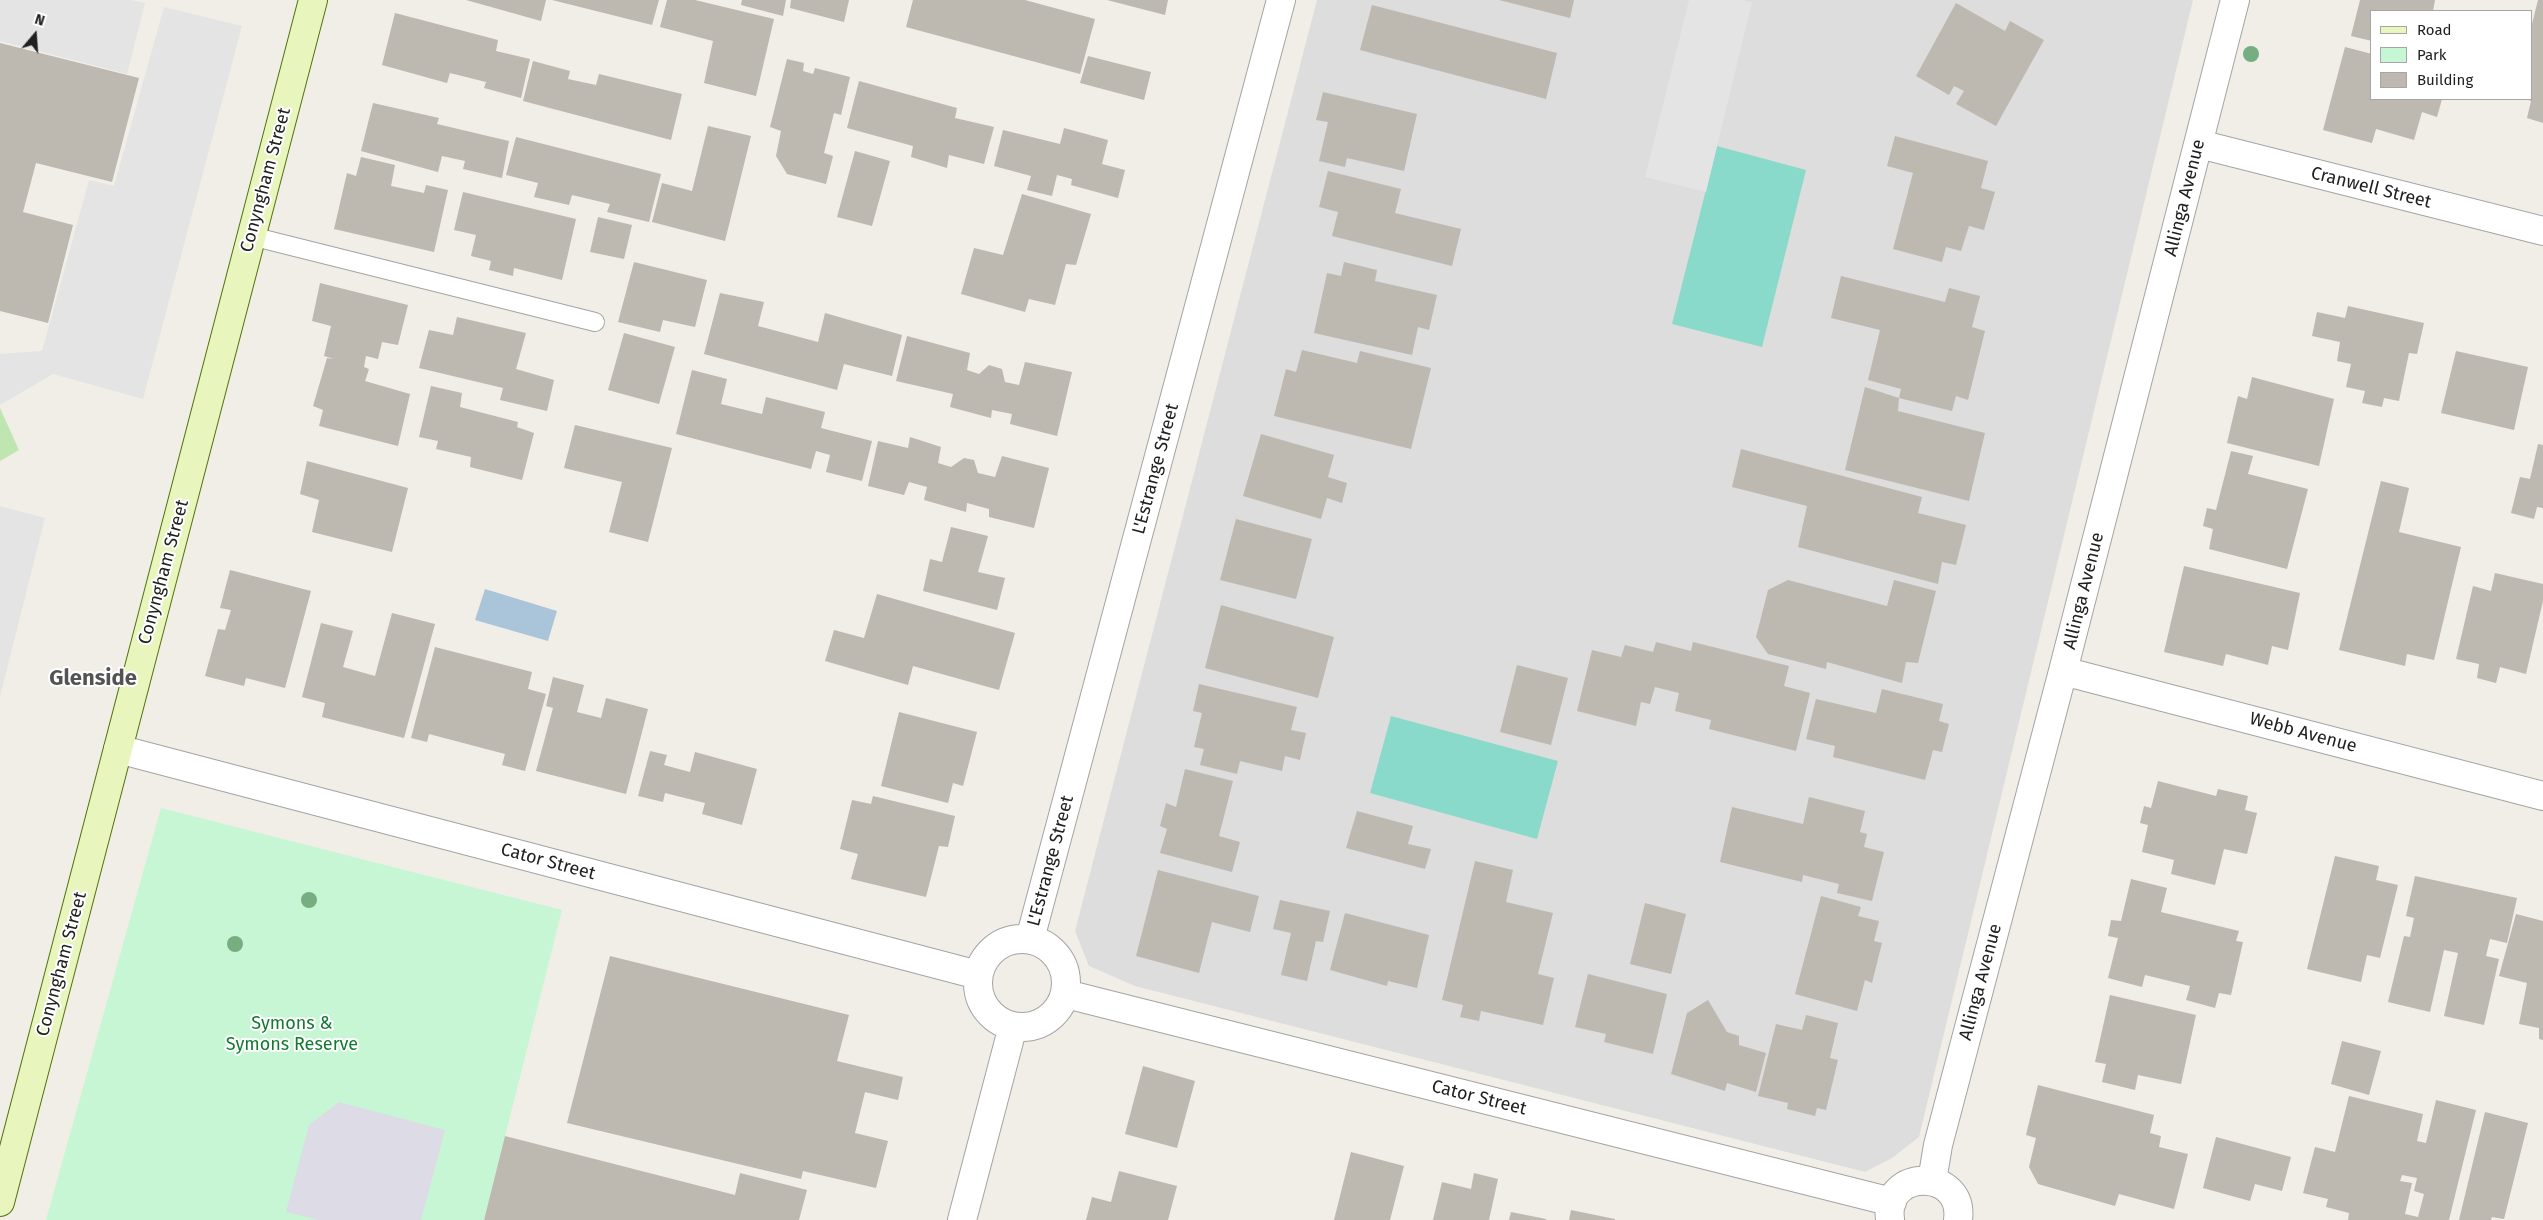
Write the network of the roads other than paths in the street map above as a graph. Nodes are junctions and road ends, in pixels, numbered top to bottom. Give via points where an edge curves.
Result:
1 (313, 0) edge
2 (1281, 0) edge
3 (2235, 0) edge
4 (2199, 144) junction
5 (2543, 231) edge
6 (252, 236) junction
7 (595, 322) dead end
8 (2063, 671) junction
9 (118, 749) junction
10 (2543, 796) edge
11 (1030, 939) junction
12 (978, 975) junction
13 (1066, 994) junction
14 (1013, 1026) junction
15 (1932, 1181) junction
16 (0, 1202) edge
17 (1891, 1211) edge
18 (962, 1220) edge
19 (1958, 1220) edge

1 - 6 street, Conyngham Street
2 - 11 street, L'Estrange Street
3 - 4 street, Allinga Avenue
4 - 5 street, Cranwell Street
4 - 8 street, Allinga Avenue
6 - 7 lane
6 - 9 street, Conyngham Street
8 - 10 street, Webb Avenue
8 - 15 street, Allinga Avenue via 1938,1145
9 - 12 street, Cator Street
9 - 16 street, Conyngham Street
11 - 12 street via 1002,942 983,962
11 - 13 street via 1044,944 1064,965
12 - 14 street via 982,1002 1000,1021
13 - 14 street via 1061,1006 1040,1024
13 - 17 street, Cator Street
14 - 18 street
15 - 17 street via 1903,1186
15 - 19 street via 1951,1193 1957,1203

